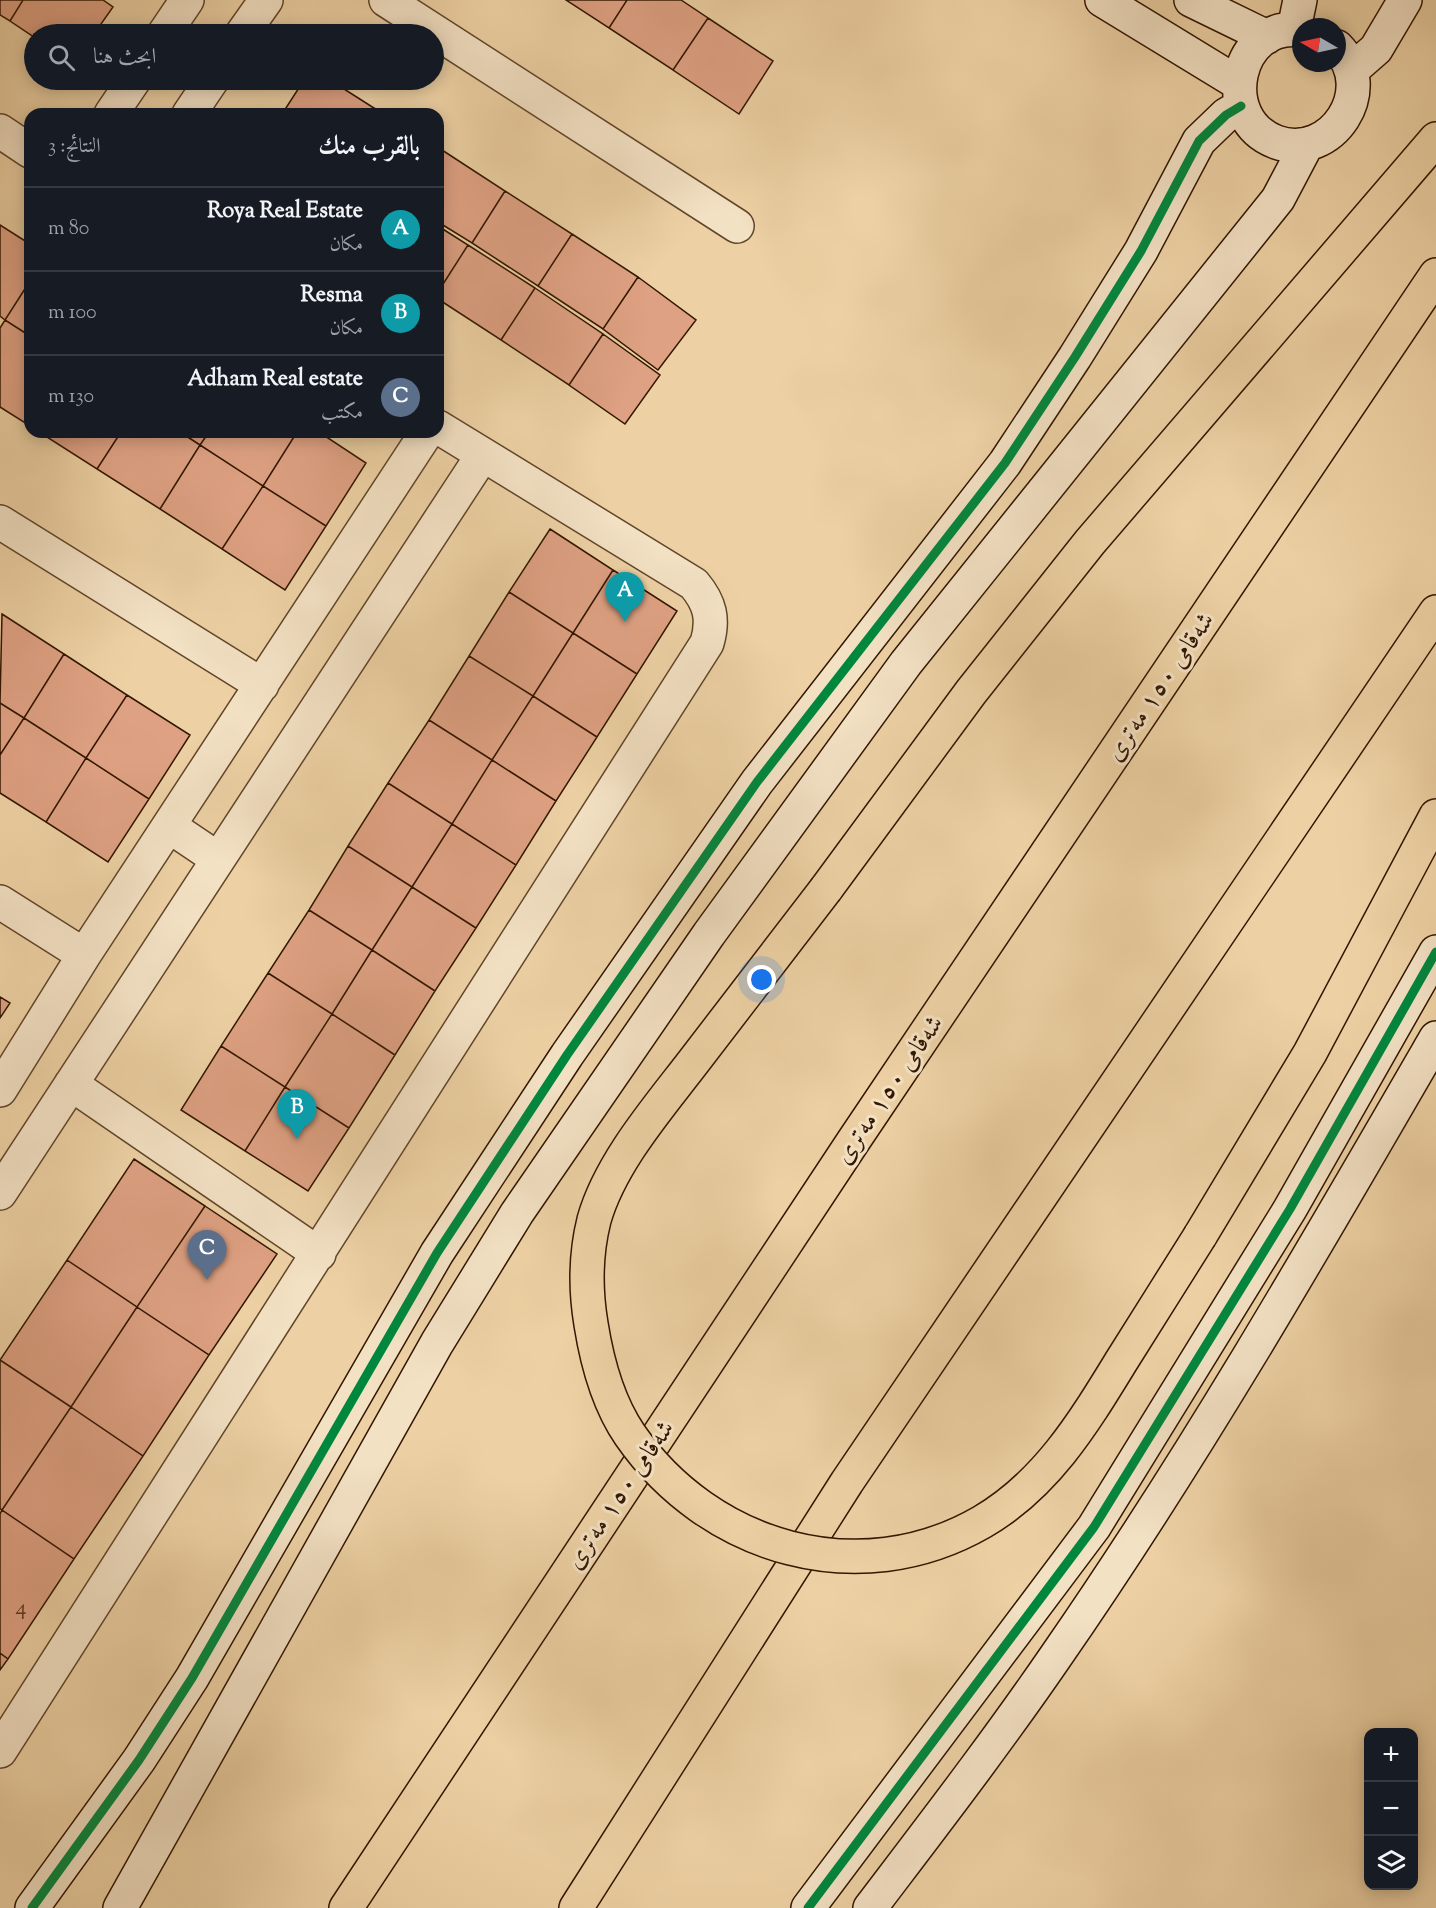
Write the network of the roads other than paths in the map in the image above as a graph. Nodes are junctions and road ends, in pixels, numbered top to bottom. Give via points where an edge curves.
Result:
1 (187, 0) edge
2 (266, 0) edge
3 (386, 0) edge
4 (1102, 0) edge
5 (1191, 0) edge
6 (1406, 0) edge
7 (171, 24) edge
8 (249, 24) edge
9 (423, 24) edge
10 (1290, 24) edge
11 (444, 37) edge
12 (1346, 58) edge
13 (1346, 65) edge
14 (127, 90) edge
15 (205, 90) edge
16 (1240, 95) junction
17 (115, 108) edge
18 (193, 108) edge
19 (0, 131) edge
20 (1436, 140) edge
21 (1307, 144) junction
22 (24, 147) edge
23 (737, 225) dead end
24 (1436, 275) edge
25 (444, 431) edge
26 (423, 438) edge
27 (482, 456) junction
28 (0, 522) edge
29 (1436, 612) edge
30 (262, 685) junction
31 (1436, 816) edge
32 (169, 826) junction
33 (218, 859) junction
34 (0, 902) edge
35 (1436, 952) edge
36 (84, 956) junction
37 (1436, 1038) edge
38 (71, 1084) junction
39 (0, 1090) edge
40 (0, 1193) edge
41 (319, 1254) junction
42 (0, 1751) edge
43 (32, 1908) edge
44 (120, 1908) edge
45 (346, 1908) edge
46 (576, 1908) edge
47 (808, 1908) edge
48 (870, 1908) edge

1 - 7 street
2 - 8 street
3 - 9 street
4 - 16 street
5 - 10 street
6 - 12 street via 1376,49
10 - 16 street via 1247,56
11 - 23 street
13 - 21 street via 1354,90 1350,108 1340,125
14 - 17 street
15 - 18 street
16 - 21 street via 1249,121 1261,133 1291,145
16 - 43 street via 1226,115 1198,141 1141,251 1005,463 757,782 567,1054 437,1253 192,1678 139,1760
19 - 22 street
20 - 31 highway, bridge via 1090,542 971,692 618,1166 595,1217 586,1263 587,1292 601,1371 629,1434 663,1475 708,1513 742,1532 786,1549 849,1557 919,1547 953,1536 1014,1500 1051,1466 1081,1426 1200,1236 1310,1053
21 - 44 street via 1278,199 906,663 710,934 517,1214 437,1342
24 - 45 highway, شەقامی ١٥٠ مەتری via 860,1130
25 - 27 street
26 - 30 street
27 - 33 street
27 - 41 street via 694,584 711,612 711,628 699,657
28 - 30 street
29 - 46 highway via 847,1482
30 - 32 street
32 - 33 street
32 - 36 street
33 - 38 street
34 - 36 street
35 - 47 street via 1290,1209 1094,1527
36 - 39 street
37 - 48 street via 1290,1290 1166,1489 1056,1656
38 - 40 street
38 - 41 street
41 - 42 street

